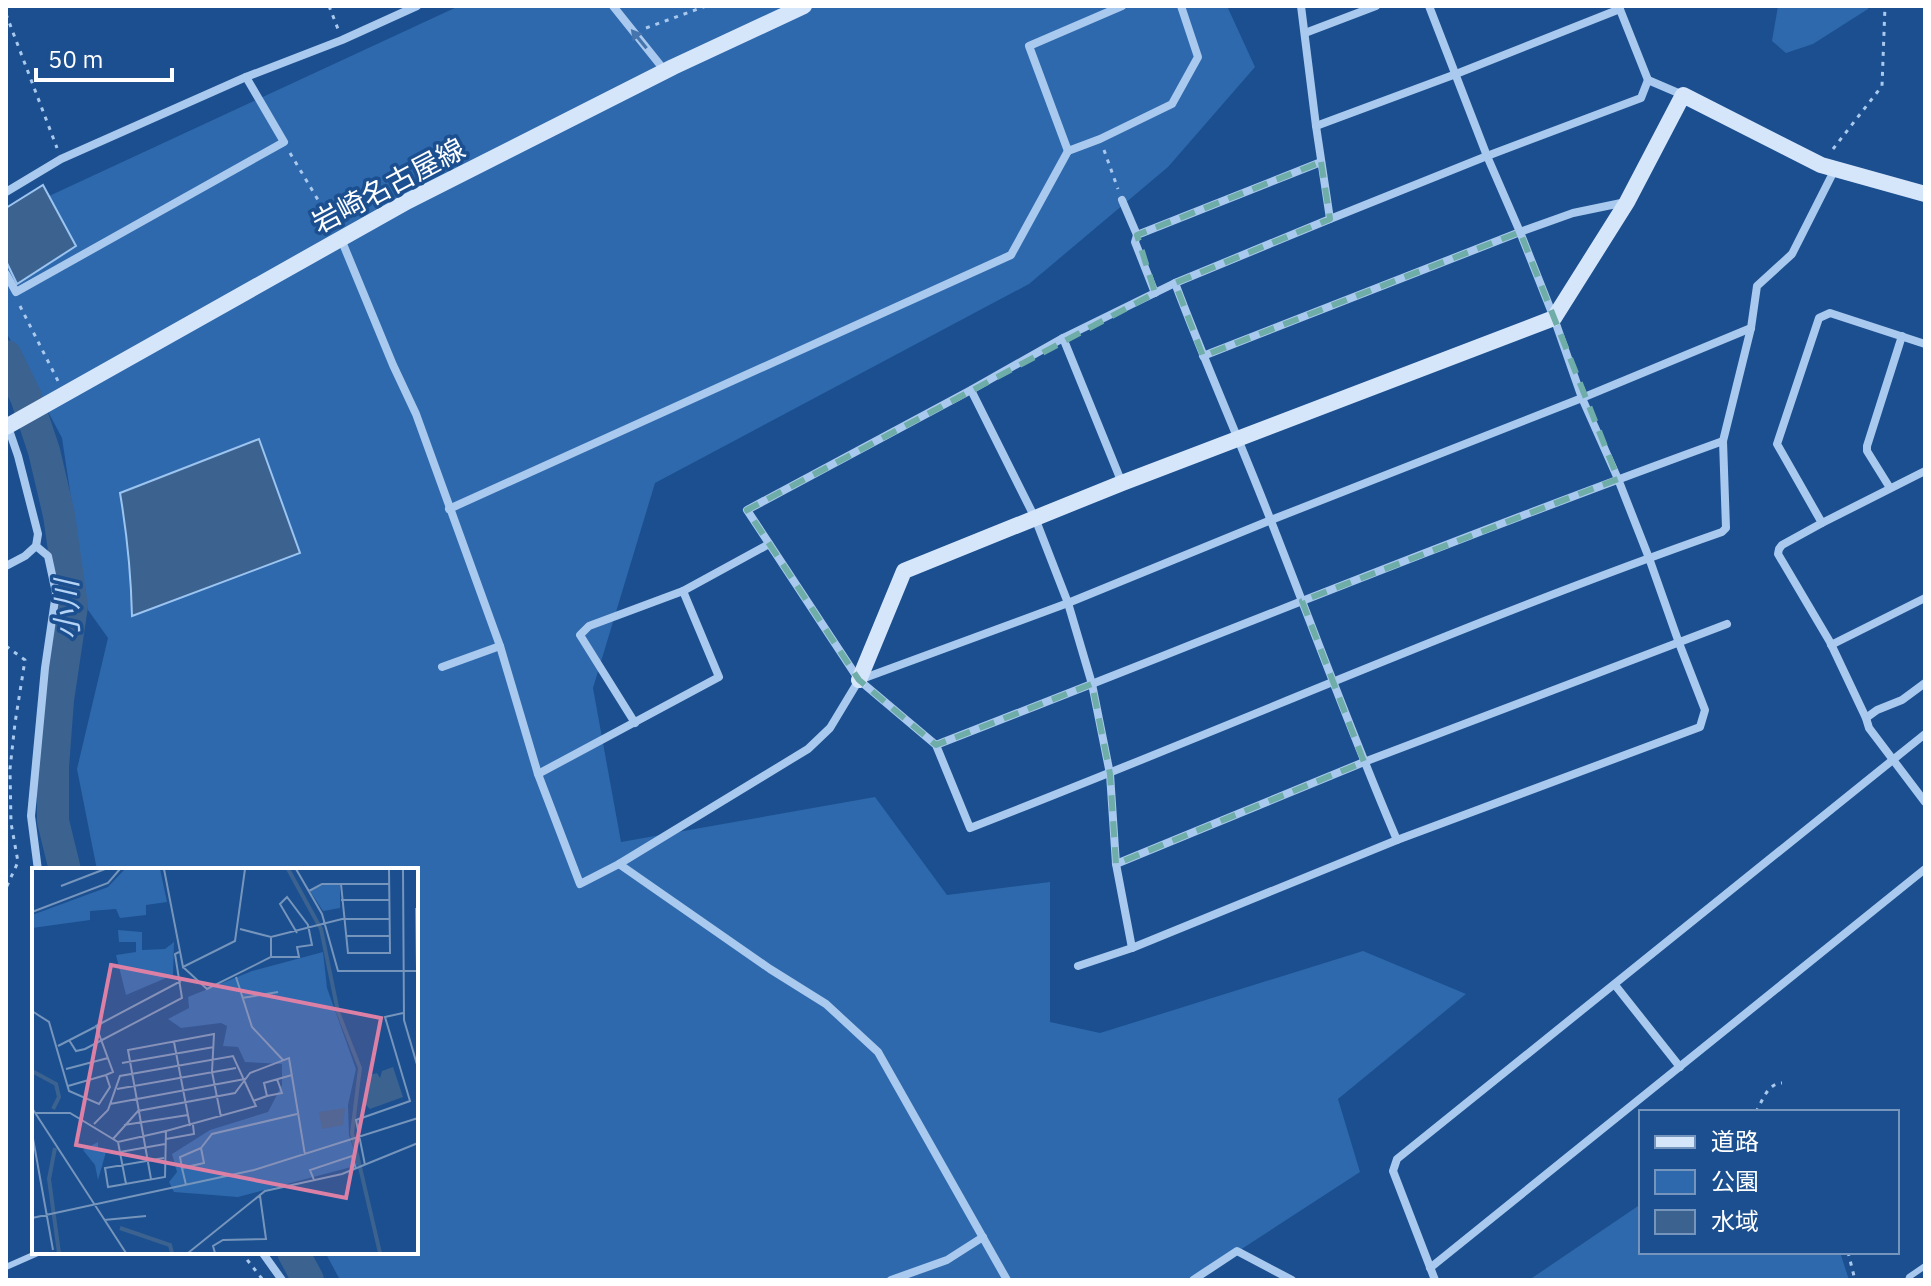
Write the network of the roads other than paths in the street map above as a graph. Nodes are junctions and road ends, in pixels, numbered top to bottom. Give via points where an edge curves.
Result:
1 (417, 6) edge
2 (613, 6) edge
3 (804, 6) edge
4 (1122, 6) edge
5 (1181, 6) edge
6 (1301, 6) edge
7 (1376, 6) edge
8 (1429, 6) edge
9 (1619, 8) edge
10 (1305, 33) junction
11 (665, 71) junction
12 (1456, 74) junction
13 (246, 77) junction
14 (1648, 80) junction
15 (1683, 95) junction
16 (1316, 126) junction
17 (1068, 151) junction
18 (1487, 156) junction
19 (1321, 162) junction
20 (1828, 166) junction
21 (6, 192) edge
22 (1925, 194) edge
23 (1122, 200) road end
24 (1627, 202) junction
25 (1330, 219) junction
26 (1520, 232) junction
27 (1137, 235) junction
28 (341, 239) junction
29 (6, 274) edge
30 (1175, 283) junction
31 (1155, 293) junction
32 (1554, 318) junction
33 (1751, 328) junction
34 (1902, 336) junction
35 (1063, 338) junction
36 (1925, 344) edge
37 (1203, 356) junction
38 (971, 390) junction
39 (1582, 398) junction
40 (10, 423) edge
41 (1238, 438) junction
42 (1723, 441) junction
43 (1925, 471) edge
44 (1618, 479) junction
45 (1122, 483) junction
46 (1890, 488) junction
47 (449, 509) junction
48 (1035, 518) junction
49 (1271, 520) junction
50 (1822, 523) junction
51 (769, 544) junction
52 (36, 546) junction
53 (1649, 558) junction
54 (6, 566) edge
55 (683, 591) junction
56 (1925, 598) edge
57 (1302, 601) junction
58 (1068, 603) junction
59 (1727, 624) dead end
60 (1679, 643) junction
61 (1831, 645) junction
62 (500, 646) junction
63 (442, 667) dead end
64 (859, 680) junction
65 (1334, 680) junction
66 (1925, 683) edge
67 (1092, 684) junction
68 (1866, 718) junction
69 (635, 723) junction
70 (1925, 734) edge
71 (936, 745) junction
72 (1892, 759) junction
73 (1364, 762) junction
74 (538, 774) junction
75 (1110, 774) junction
76 (1925, 802) edge
77 (1397, 840) junction
78 (619, 864) junction
79 (1116, 864) junction
80 (38, 868) edge
81 (1925, 869) edge
82 (1132, 948) junction
83 (1078, 966) dead end
84 (1615, 985) junction
85 (1680, 1067) junction
86 (983, 1237) junction
87 (35, 1254) edge
88 (263, 1254) edge
89 (1925, 1266) edge
90 (6, 1267) edge
91 (1430, 1268) junction
92 (282, 1280) edge
93 (891, 1280) edge
94 (1007, 1280) edge
95 (1193, 1280) edge
96 (1292, 1280) edge
97 (1435, 1280) edge
98 (1908, 1280) edge

1 - 13 street
11 -> 2 street
3 - 11 street, 岩崎名古屋線
4 - 17 street via 1029,46
5 - 17 street via 1198,57 1172,104
6 - 10 street
7 - 10 street
8 - 12 street
9 - 12 street
9 - 14 street
10 - 16 street
11 - 28 street, 岩崎名古屋線
12 - 16 street
12 - 18 street
13 - 21 street via 61,159
13 - 29 street via 284,142 16,292
14 - 15 street
14 - 18 street via 1641,98
15 - 20 street
15 - 24 street
16 - 19 street
17 - 47 street via 1011,255
18 - 25 street
18 - 26 street
19 - 25 street
19 - 27 street
20 - 22 street
20 - 33 street via 1792,254 1757,286
23 - 27 street
24 - 26 street
24 - 32 street
25 - 30 street
26 - 32 street
26 - 37 street
27 - 31 street
28 - 40 street, 岩崎名古屋線
28 - 47 street via 416,414
30 - 31 street
30 - 37 street
31 - 35 street
32 - 39 street
32 - 41 street
33 - 39 street
33 - 42 street
34 - 36 street
34 - 46 street via 1867,446
34 - 50 street via 1830,313 1819,318 1777,444
35 - 38 street
35 - 45 street
37 - 41 street
38 - 48 street
38 - 51 street via 747,510
39 - 44 street
39 - 49 street
40 - 52 street via 38,534
41 - 45 street
41 - 49 street
42 - 44 street
42 - 53 street via 1726,528
43 - 46 street
44 - 53 street
44 - 57 street
45 - 48 street
46 - 50 street
47 - 62 street
48 - 58 street
48 - 64 street via 904,571
49 - 57 street
49 - 58 street
50 - 61 street via 1782,545 1778,554
51 - 55 street
51 - 64 street
52 - 54 street
52 - 80 street via 48,556 56,593 31,816
53 - 60 street
53 - 65 street
55 - 69 street via 719,677
55 - 69 street via 589,626 580,635
56 - 61 street
57 - 65 street
57 - 67 street
58 - 64 street
58 - 67 street
59 - 60 street
60 - 73 street
60 - 77 street via 1705,710 1700,727
61 - 68 street
62 - 63 street
62 - 74 street
64 - 71 street
64 - 78 street via 830,728 808,749
65 - 73 street
65 - 75 street
66 - 68 street
67 - 71 street
67 - 75 street
68 - 72 street
69 - 74 street
70 - 72 street
71 - 75 street via 970,828
72 - 76 street
72 - 84 street
73 - 77 street
73 - 79 street
74 - 78 street via 580,884
75 - 79 street
77 - 82 street
78 - 86 street via 826,1004 878,1052
79 - 82 street
81 - 85 street
82 - 83 street
84 - 85 street
84 - 91 street via 1395,1163 1393,1171
85 - 91 street
86 - 93 street via 947,1260
86 - 94 street
87 - 90 lane
88 - 92 street
89 - 98 lane
91 - 97 street
95 - 96 street via 1237,1251

